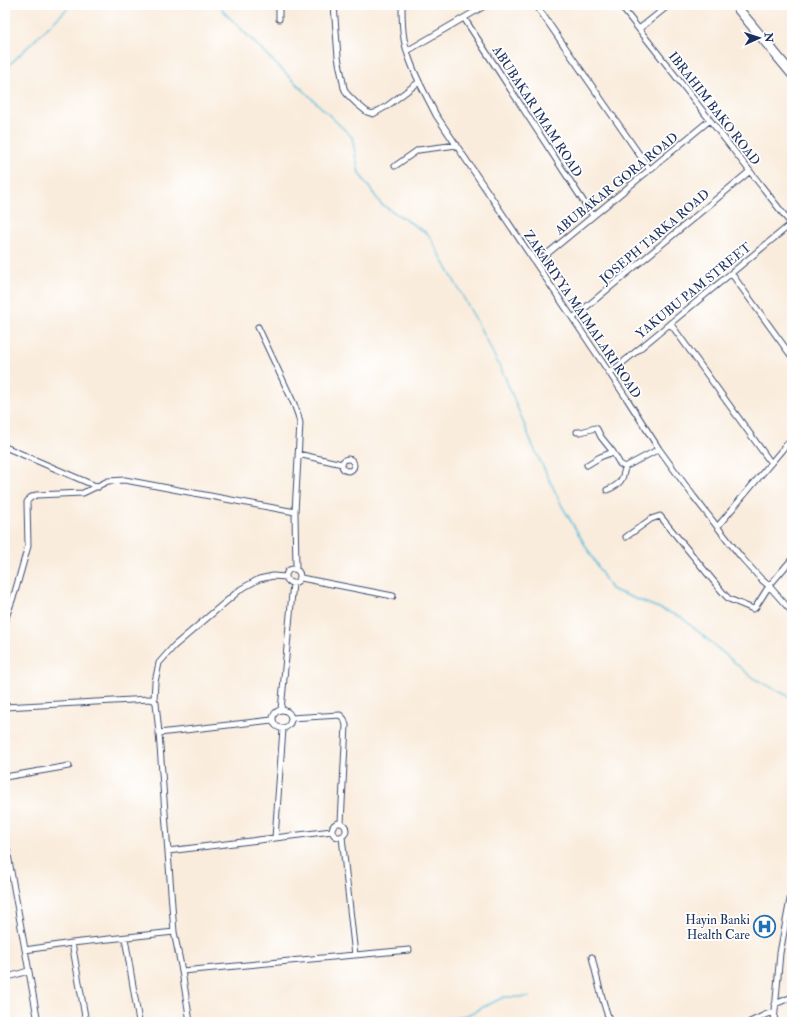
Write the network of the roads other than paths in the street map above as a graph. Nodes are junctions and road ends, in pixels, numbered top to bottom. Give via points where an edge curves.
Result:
1 (279, 5) edge
2 (334, 5) edge
3 (402, 5) edge
4 (486, 5) edge
5 (536, 5) edge
6 (620, 5) edge
7 (669, 5) edge
8 (735, 5) edge
9 (742, 5) edge
10 (464, 18) junction
11 (279, 19) dead end
12 (639, 29) junction
13 (407, 52) junction
14 (792, 65) edge
15 (792, 74) edge
16 (419, 82) junction
17 (710, 120) junction
18 (457, 145) junction
19 (395, 166) dead end
20 (650, 170) junction
21 (750, 171) junction
22 (594, 216) junction
23 (792, 225) edge
24 (536, 263) junction
25 (732, 273) junction
26 (573, 318) junction
27 (670, 323) junction
28 (258, 326) dead end
29 (792, 357) edge
30 (610, 373) junction
31 (577, 432) dead end
32 (792, 438) edge
33 (5, 447) edge
34 (659, 449) junction
35 (613, 452) junction
36 (298, 454) junction
37 (771, 463) junction
38 (342, 464) dead end
39 (587, 465) dead end
40 (625, 467) junction
41 (98, 487) junction
42 (607, 490) dead end
43 (295, 512) junction
44 (718, 526) junction
45 (626, 537) dead end
46 (792, 559) edge
47 (296, 569) junction
48 (286, 577) junction
49 (300, 578) junction
50 (293, 584) junction
51 (769, 586) junction
52 (393, 596) dead end
53 (792, 612) edge
54 (5, 620) edge
55 (154, 700) junction
56 (5, 707) edge
57 (281, 710) junction
58 (291, 718) junction
59 (272, 720) junction
60 (283, 729) junction
61 (159, 733) junction
62 (69, 766) dead end
63 (5, 777) edge
64 (341, 823) junction
65 (332, 831) junction
66 (342, 837) junction
67 (5, 838) edge
68 (275, 838) junction
69 (168, 851) junction
70 (792, 889) edge
71 (174, 932) junction
72 (125, 938) junction
73 (72, 943) junction
74 (25, 950) junction
75 (409, 950) dead end
76 (355, 955) junction
77 (592, 957) dead end
78 (28, 971) junction
79 (182, 971) junction
80 (5, 978) edge
81 (792, 996) edge
82 (775, 1004) junction
83 (774, 1014) junction
84 (38, 1022) edge
85 (86, 1022) edge
86 (139, 1022) edge
87 (190, 1022) edge
88 (610, 1022) edge
89 (750, 1022) edge
90 (774, 1022) edge

1 - 11 street
2 - 16 street via 338,57 344,88 356,103 373,114
3 - 13 street, ZAKARIYYA MAIMALARI ROAD
4 - 10 street
5 - 20 street
6 - 12 street, IBRAHIM BAKO ROAD
7 - 12 street
8 - 15 highway
9 - 14 highway
10 - 13 street
10 - 22 street, ABUBAKAR IMAM ROAD
12 - 17 street, IBRAHIM BAKO ROAD
13 - 16 street, ZAKARIYYA MAIMALARI ROAD
16 - 18 street, ZAKARIYYA MAIMALARI ROAD via 436,115
17 - 20 street, ABUBAKAR GORA ROAD
17 - 21 street, IBRAHIM BAKO ROAD
18 - 19 street via 418,150
18 - 24 street, ZAKARIYYA MAIMALARI ROAD
20 - 22 street, ABUBAKAR GORA ROAD
21 - 23 street, IBRAHIM BAKO ROAD
21 - 26 street, JOSEPH TARKA ROAD
22 - 24 street, ABUBAKAR GORA ROAD
23 - 25 street, YAKUBU PAM STREET
24 - 26 street, ZAKARIYYA MAIMALARI ROAD
25 - 27 street, YAKUBU PAM STREET
25 - 29 street
26 - 30 street, ZAKARIYYA MAIMALARI ROAD
27 - 30 street, YAKUBU PAM STREET
27 - 37 street
28 - 36 street via 298,415
30 - 34 street, ZAKARIYYA MAIMALARI ROAD
31 - 35 street via 597,429
32 - 37 street
33 - 41 street
34 - 40 street
34 - 44 street, ZAKARIYYA MAIMALARI ROAD
35 - 39 street
35 - 40 street via 620,464
36 - 38 street
36 - 43 street
37 - 44 street
40 - 42 street via 622,480
41 - 43 street via 108,481 125,480
41 - 54 street via 83,493 38,495 30,498 27,505 28,546
43 - 47 street
44 - 51 street, ZAKARIYYA MAIMALARI ROAD
45 - 51 street via 651,519 660,516 729,599 753,609
46 - 51 street
47 - 48 street via 290,569
47 - 49 street via 301,574
48 - 50 street
48 - 55 street via 259,579 242,589 174,646 159,663
49 - 50 street
49 - 52 street
50 - 57 street
51 - 53 street, ZAKARIYYA MAIMALARI ROAD
55 - 56 street
55 - 61 street
57 - 58 street via 286,710
57 - 59 street via 275,713
58 - 60 street via 290,725
58 - 64 street via 340,715 344,719 346,725
59 - 60 street via 276,727
59 - 61 street
60 - 68 street
61 - 69 street
62 - 63 street
64 - 65 street via 336,823
64 - 66 street via 347,829
65 - 66 street via 334,835
65 - 68 street
66 - 76 street
67 - 74 street
68 - 69 street
69 - 71 street
70 - 82 street via 780,953
71 - 72 street
71 - 79 street
72 - 73 street
72 - 86 street
73 - 74 street
73 - 85 street
74 - 78 street
75 - 76 street
76 - 79 street
77 - 88 street
78 - 80 street
78 - 84 street
79 - 87 street
81 - 82 street
82 - 83 street
83 - 89 street via 767,1014
83 - 90 street

